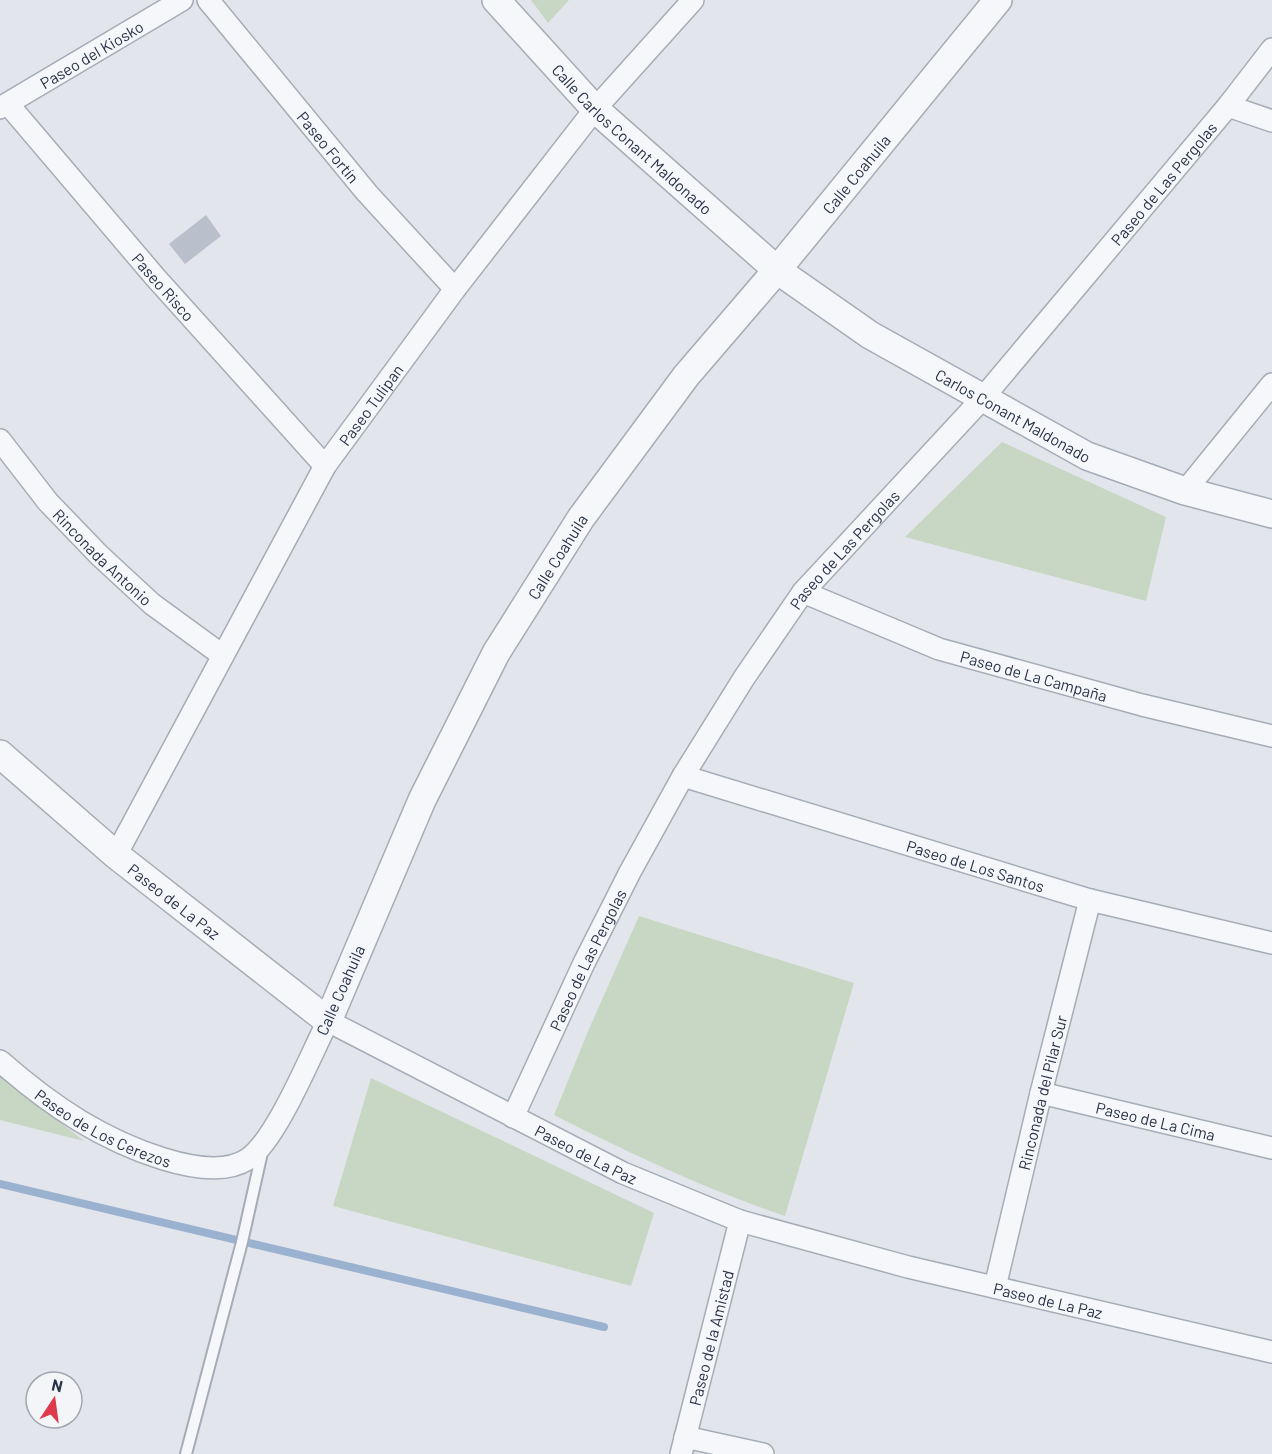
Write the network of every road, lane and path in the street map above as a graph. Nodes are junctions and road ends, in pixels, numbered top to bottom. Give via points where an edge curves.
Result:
1 (182, 0) edge
2 (208, 0) edge
3 (496, 0) edge
4 (693, 0) edge
5 (998, 0) edge
6 (1272, 49) edge
7 (4, 106) edge
8 (1228, 106) junction
9 (595, 109) junction
10 (1272, 122) edge
11 (777, 270) junction
12 (455, 289) junction
13 (1272, 384) edge
14 (982, 399) junction
15 (0, 440) edge
16 (325, 466) junction
17 (1185, 491) junction
18 (1272, 514) edge
19 (803, 592) junction
20 (222, 655) junction
21 (1272, 736) edge
22 (0, 754) edge
23 (683, 776) junction
24 (116, 855) junction
25 (1090, 900) junction
26 (1272, 943) edge
27 (328, 1021) junction
28 (0, 1061) edge
29 (1041, 1093) junction
30 (513, 1117) junction
31 (264, 1142) junction
32 (1272, 1148) edge
33 (219, 1168) joint
34 (740, 1221) junction
35 (995, 1287) junction
36 (1272, 1352) edge
37 (683, 1445) edge
38 (186, 1454) edge
39 (764, 1454) edge

1 - 7 street, Paseo del Kiosko
2 - 12 street, Paseo Fortín via 368,193
3 - 9 street, Calle Carlos Conant Maldonado
4 - 9 street, Paseo Tulipan
5 - 11 street, Calle Coahuila
6 - 8 street, Paseo de Las Pergolas
7 - 16 street, Paseo Risco
8 - 10 street
8 - 14 street, Paseo de Las Pergolas
9 - 11 street, Calle Carlos Conant Maldonado
9 - 12 street, Paseo Tulipan
11 - 14 street, Carlos Conant Maldonado via 870,335
11 - 27 street, Calle Coahuila via 686,376 581,518 496,653 422,800
12 - 16 street, Paseo Tulipan
13 - 17 street
14 - 17 street, Carlos Conant Maldonado via 1087,456
14 - 19 street, Paseo de Las Pergolas
15 - 20 street, Rinconada Antonio via 48,502 99,555 152,604
16 - 20 street, Paseo Tulipan
17 - 18 street, Carlos Conant Maldonado
19 - 21 street, Paseo de La Campaña via 939,649
19 - 23 street, Paseo de Las Pergolas
20 - 24 street, Paseo Tulipan
22 - 24 street, Paseo de La Paz
23 - 25 street, Paseo de Los Santos
23 - 30 street, Paseo de Las Pergolas via 584,963
24 - 27 street, Paseo de La Paz
25 - 26 street, Paseo de Los Santos
25 - 29 street, Rinconada del Pilar Sur
27 - 30 street, Paseo de La Paz
27 - 31 street, Calle Coahuila
28 - 33 street, Paseo de Los Cerezos via 81,1122 120,1142 175,1163
29 - 32 street, Paseo de La Cima
29 - 35 street, Rinconada del Pilar Sur
30 - 34 street, Paseo de La Paz via 623,1173
31 - 33 street, Calle Coahuila via 250,1158 235,1166
31 - 38 lane
34 - 35 street, Paseo de La Paz
34 - 37 street, Paseo de la Amistad
35 - 36 street, Paseo de La Paz
37 - 39 street

